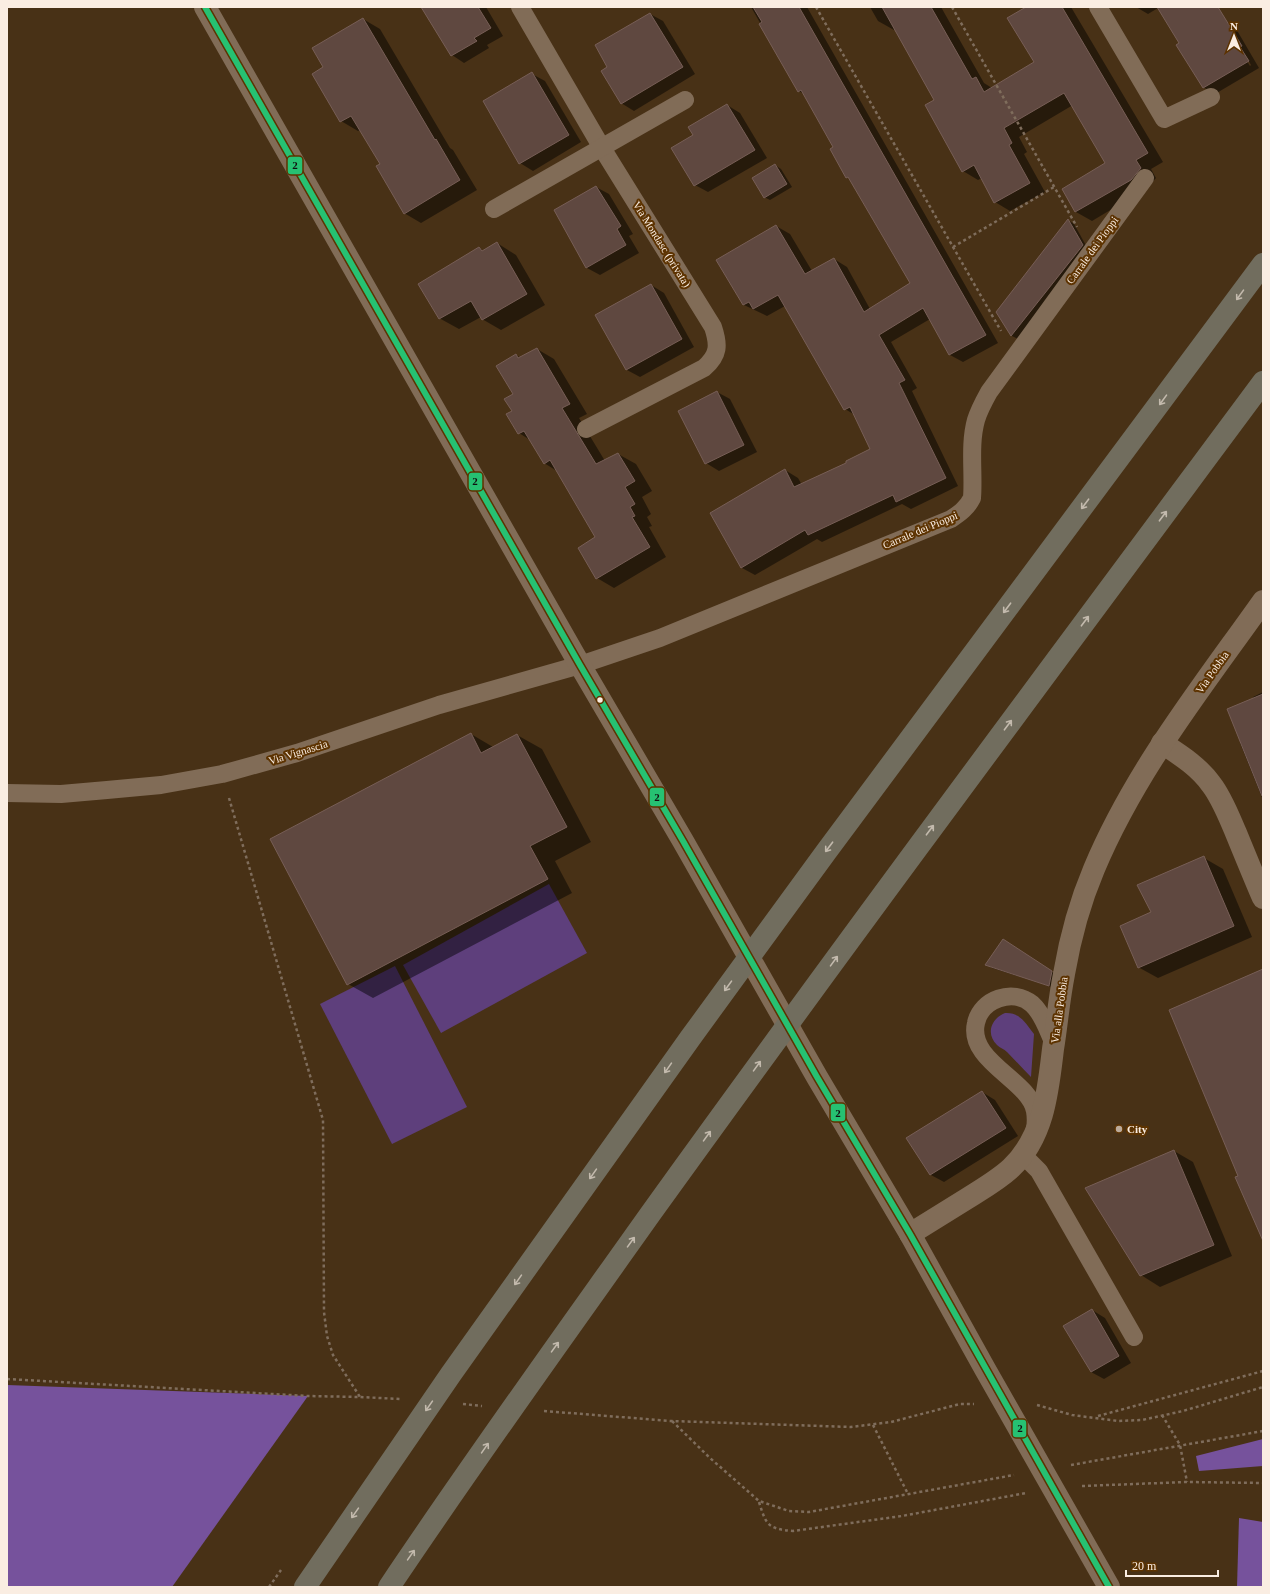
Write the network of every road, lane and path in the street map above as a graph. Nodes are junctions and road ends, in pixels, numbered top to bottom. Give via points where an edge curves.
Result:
1 (205, 7) edge
2 (520, 7) edge
3 (816, 7) edge
4 (952, 7) edge
5 (1098, 7) edge
6 (1211, 97) dead end
7 (685, 100) dead end
8 (602, 148) junction
9 (1145, 178) dead end
10 (1054, 187) junction
11 (494, 209) dead end
12 (953, 247) junction
13 (1091, 252) junction
14 (1263, 264) edge
15 (1016, 356) junction
16 (1263, 382) edge
17 (586, 429) dead end
18 (1263, 601) edge
19 (580, 665) junction
20 (1162, 744) junction
21 (222, 774) junction
22 (7, 793) edge
23 (1263, 898) edge
24 (1054, 1044) junction
25 (1035, 1133) junction
26 (1022, 1154) junction
27 (910, 1234) junction
28 (1134, 1337) dead end
29 (1263, 1371) edge
30 (1263, 1387) edge
31 (360, 1397) dead end
32 (1005, 1403) junction
33 (1162, 1415) junction
34 (1096, 1417) junction
35 (671, 1421) dead end
36 (873, 1424) dead end
37 (1263, 1431) edge
38 (1180, 1445) junction
39 (1064, 1466) dead end
40 (1017, 1474) dead end
41 (1187, 1482) junction
42 (1263, 1483) edge
43 (1076, 1486) dead end
44 (1032, 1492) dead end
45 (908, 1494) junction
46 (759, 1501) junction
47 (305, 1587) edge
48 (389, 1587) edge
49 (1109, 1587) edge

1 - 19 street
2 - 8 lane, Via Mondasc (privata)
3 - 12 path
4 - 10 path
5 - 6 lane via 1164,119
7 - 8 lane
8 - 11 lane
8 - 17 lane, Via Mondasc (privata) via 713,327 717,347 716,355 704,368
9 - 13 lane, Carrale dei Pioppi
10 - 12 path
10 - 13 path
12 - 15 path
13 - 15 lane, Carrale dei Pioppi
14 -> 47 highway via 691,1036 451,1374
15 - 19 lane, Carrale dei Pioppi via 981,407 976,421 973,445 972,498 969,505 951,519 660,638
48 -> 16 highway via 533,1379 734,1098
18 - 20 street, Via Pobbia
19 - 21 lane, Via Vignascia via 439,705 297,753
19 - 27 street
20 - 23 street via 1183,757 1211,784 1220,798
20 - 24 street, Via alla Pobbia via 1135,786 1093,870 1070,942
21 - 22 lane, Via Vignascia via 161,785 61,794
21 - 31 path via 323,1120 324,1312 327,1336 333,1355
24 - 25 street, Via alla Pobbia via 1048,1092
24 - 25 lane via 1038,1012 1022,998 999,998 980,1012 976,1023 975,1035 978,1046 1030,1100 1035,1110
25 - 26 street, Via alla Pobbia
26 - 27 street, Via alla Pobbia via 1012,1167 987,1186
26 - 28 lane via 1038,1171
27 - 32 street
29 - 34 path
30 - 33 path
32 - 34 path via 1034,1404 1072,1415
32 - 49 street
33 - 34 path via 1142,1420 1118,1421
33 - 38 path
35 - 46 path
36 - 45 path
37 - 38 path
38 - 39 path
38 - 41 path
40 - 45 path
41 - 42 path
41 - 43 path
44 - 46 path via 902,1516 792,1531 770,1526 764,1518
45 - 46 path via 809,1512 789,1511

